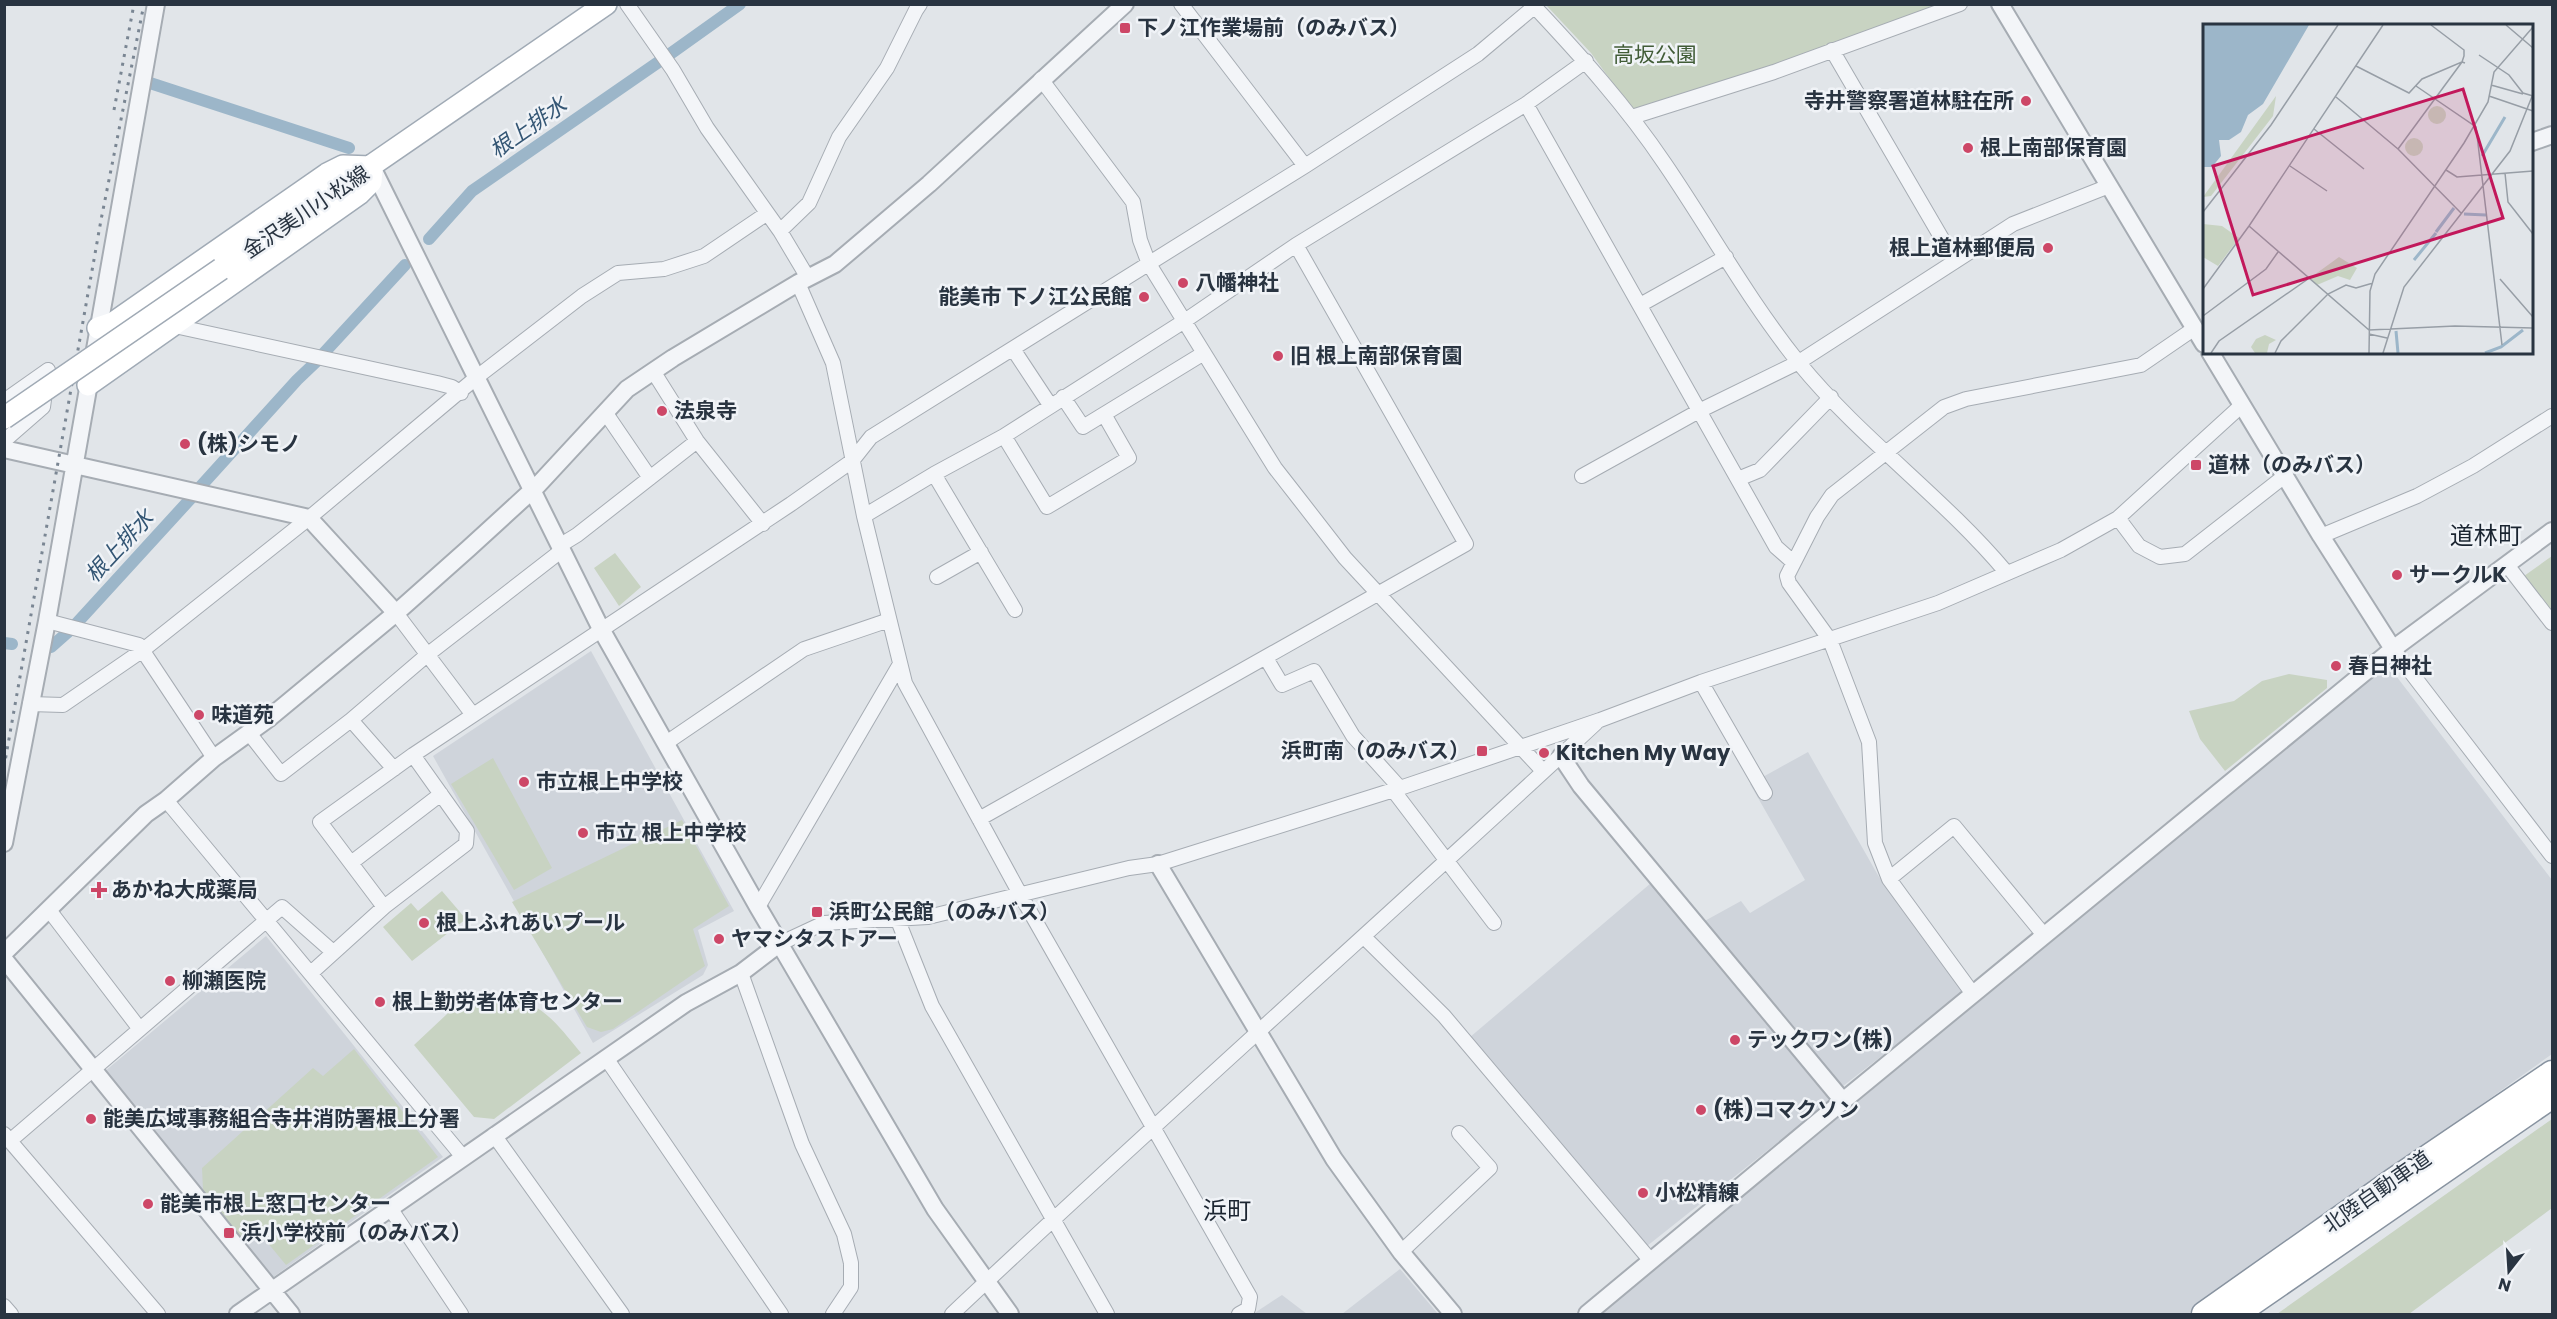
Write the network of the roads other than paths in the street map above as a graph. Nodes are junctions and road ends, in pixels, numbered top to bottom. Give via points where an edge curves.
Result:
1 (156, 4) edge
2 (606, 4) edge
3 (627, 4) edge
4 (920, 4) edge
5 (1181, 4) edge
6 (1960, 4) edge
7 (2000, 4) edge
8 (1120, 6) edge
9 (1533, 6) edge
10 (1832, 50) junction
11 (1586, 61) junction
12 (1041, 80) junction
13 (1526, 104) junction
14 (1632, 117) junction
15 (2553, 135) edge
16 (2533, 142) edge
17 (1305, 166) junction
18 (372, 167) junction
19 (2109, 186) junction
20 (766, 214) junction
21 (780, 231) junction
22 (1296, 245) junction
23 (1726, 257) junction
24 (1955, 261) junction
25 (1149, 264) junction
26 (803, 281) junction
27 (1640, 305) junction
28 (1186, 320) junction
29 (170, 325) junction
30 (2200, 325) edge
31 (98, 328) junction
32 (1013, 349) junction
33 (1204, 353) junction
34 (2211, 354) edge
35 (1799, 362) junction
36 (653, 371) junction
37 (477, 377) junction
38 (88, 386) junction
39 (461, 393) junction
40 (1063, 397) junction
41 (1831, 397) junction
42 (4, 401) edge
43 (1050, 405) junction
44 (2242, 405) junction
45 (1700, 411) junction
46 (605, 412) junction
47 (1105, 416) junction
48 (2553, 416) edge
49 (4, 418) edge
50 (1004, 436) junction
51 (4, 441) edge
52 (697, 441) junction
53 (4, 449) edge
54 (1886, 452) junction
55 (852, 461) junction
56 (74, 465) junction
57 (934, 474) junction
58 (1582, 476) dead end
59 (2286, 476) junction
60 (650, 478) junction
61 (1738, 479) junction
62 (531, 490) junction
63 (864, 516) junction
64 (309, 518) junction
65 (2118, 518) junction
66 (763, 524) junction
67 (2553, 531) edge
68 (2321, 536) junction
69 (560, 548) junction
70 (981, 552) junction
71 (1793, 562) junction
72 (2507, 565) junction
73 (2006, 572) junction
74 (937, 577) dead end
75 (1380, 595) junction
76 (1015, 609) dead end
77 (396, 613) junction
78 (889, 620) junction
79 (46, 621) junction
80 (2553, 623) edge
81 (601, 629) junction
82 (1830, 640) junction
83 (2393, 649) junction
84 (143, 650) junction
85 (427, 655) junction
86 (1266, 658) junction
87 (900, 664) junction
88 (1701, 682) junction
89 (30, 704) junction
90 (473, 715) junction
91 (351, 720) junction
92 (1600, 720) junction
93 (249, 733) junction
94 (666, 743) junction
95 (1520, 746) junction
96 (413, 755) junction
97 (1561, 756) junction
98 (214, 758) junction
99 (394, 769) junction
100 (1543, 771) junction
101 (1396, 789) junction
102 (441, 794) junction
103 (1764, 794) dead end
104 (166, 800) junction
105 (979, 819) junction
106 (4, 843) edge
107 (2553, 856) edge
108 (1447, 861) junction
109 (351, 863) junction
110 (1158, 864) junction
111 (1889, 879) junction
112 (1020, 894) junction
113 (384, 907) junction
114 (758, 907) junction
115 (49, 910) junction
116 (897, 918) junction
117 (266, 920) junction
118 (1494, 923) dead end
119 (2044, 935) junction
120 (1364, 937) junction
121 (779, 944) junction
122 (333, 952) junction
123 (4, 953) edge
124 (4, 959) edge
125 (311, 973) junction
126 (741, 973) junction
127 (1973, 994) junction
128 (139, 1028) junction
129 (1257, 1032) junction
130 (606, 1058) junction
131 (93, 1070) junction
132 (2553, 1073) edge
133 (2553, 1096) edge
134 (1843, 1101) junction
135 (1153, 1126) junction
136 (1459, 1133) dead end
137 (494, 1135) junction
138 (8, 1137) edge
139 (463, 1157) junction
140 (390, 1208) junction
141 (1054, 1221) junction
142 (1401, 1252) junction
143 (1651, 1261) junction
144 (987, 1282) junction
145 (271, 1290) junction
146 (4, 1306) edge
147 (11, 1314) edge
148 (158, 1314) edge
149 (238, 1314) edge
150 (291, 1314) edge
151 (461, 1314) edge
152 (622, 1314) edge
153 (781, 1314) edge
154 (833, 1314) edge
155 (952, 1314) edge
156 (1010, 1314) edge
157 (1107, 1314) edge
158 (1239, 1314) edge
159 (1453, 1314) edge
160 (1587, 1314) edge
161 (2204, 1314) edge
162 (2236, 1314) edge

1 - 31 street
2 - 18 main road, 金沢美川小松線
3 - 20 street
4 - 21 street via 887,68 839,137 809,203
5 - 17 street
6 - 10 street
7 - 19 street
8 - 12 street
9 - 11 street
9 - 17 street via 1478,54
10 - 14 street
10 - 24 street
11 - 13 street
11 - 14 street
12 - 25 street via 1133,202
12 - 26 street via 835,264
13 - 22 street
13 - 27 street
14 - 23 street
15 - 16 street
17 - 25 street
18 - 29 main road via 371,182 359,194
18 - 31 main road via 343,166 327,174 113,323
18 - 37 street
18 - 49 main road, 金沢美川小松線, bridge
19 - 24 street via 2013,224
19 - 30 street
20 - 21 street
20 - 37 street via 704,256 664,269 618,273
21 - 26 street
22 - 28 street
22 - 75 street via 1466,544
23 - 27 street
23 - 35 street
24 - 35 street
25 - 28 street
25 - 32 street
26 - 36 street
26 - 55 street via 833,363
27 - 45 street
28 - 33 street
28 - 40 street
29 - 38 main road
29 - 39 street via 437,383
30 - 54 street via 2141,365 1966,399 1944,407
31 - 38 street
32 - 43 street
32 - 55 street via 871,437
33 - 47 street
33 - 75 street via 1275,468 1345,558
34 - 44 street
35 - 41 street
35 - 45 street
36 - 46 street via 627,389
36 - 52 street
37 - 39 street
37 - 62 street
38 - 56 street
39 - 64 street
40 - 43 street
40 - 47 street via 1083,427
41 - 54 street
41 - 61 street via 1760,470
42 - 51 street via 48,370 43,407
43 - 50 street
44 - 59 street
44 - 65 street
45 - 58 street
45 - 61 street
46 - 60 street
46 - 62 street
47 - 50 street via 1129,458 1047,507
48 - 68 street via 2417,496
50 - 57 street
52 - 60 street
52 - 66 street
53 - 56 street
54 - 71 street via 1832,495
54 - 73 street
55 - 63 street
55 - 66 street
56 - 64 street
56 - 79 street
57 - 63 street
57 - 70 street
59 - 65 street via 2185,554 2160,557 2139,546
59 - 68 street
60 - 69 street
61 - 71 street via 1776,547
62 - 69 street
62 - 77 street
63 - 78 street
64 - 77 street
64 - 84 street
65 - 73 street via 2061,550
66 - 81 street
67 - 72 street
68 - 83 street
69 - 81 street
69 - 85 street
70 - 74 street
70 - 76 street
71 - 82 street via 1787,576 1789,583
72 - 80 street
72 - 83 street
73 - 82 street via 1938,603
75 - 86 street
75 - 95 street
77 - 85 street
77 - 93 street
78 - 87 street
78 - 94 street via 804,649
79 - 84 street via 139,645
79 - 89 street
81 - 90 street
81 - 94 street
82 - 88 street
82 - 111 street via 1869,742 1875,843
83 - 107 street
83 - 119 street
84 - 89 street via 63,705
84 - 98 street
85 - 90 street
85 - 91 street
86 - 101 street via 1282,685 1314,671 1353,736
86 - 105 street
87 - 105 street via 905,683
87 - 114 street
88 - 92 street
88 - 103 street
89 - 106 street
90 - 96 street
91 - 93 street via 281,774
91 - 99 street
92 - 95 street
92 - 97 street
93 - 98 street
94 - 114 street
95 - 100 street
95 - 101 street
96 - 99 street
96 - 102 street
97 - 100 street
97 - 134 street via 1581,786
98 - 104 street
99 - 109 street via 320,822
100 - 108 street
101 - 108 street
101 - 110 street
102 - 109 street
102 - 113 street via 467,831 466,844
104 - 115 street via 146,814
104 - 117 street
105 - 112 street
108 - 118 street
108 - 120 street
109 - 113 street
110 - 112 street
110 - 129 street
111 - 119 street via 1954,826
111 - 127 street
112 - 116 street via 928,917
112 - 135 street
113 - 122 street
114 - 121 street
115 - 123 street
115 - 128 street
116 - 121 street via 824,923
116 - 141 street via 932,1006
117 - 122 street via 282,907
117 - 125 street
117 - 128 street
119 - 127 street
120 - 129 street
120 - 143 street via 1444,1016
121 - 126 street
121 - 144 street via 935,1209
122 - 125 street
124 - 131 street
125 - 139 street
126 - 130 street via 687,1003
126 - 154 street via 802,1144 844,1234 851,1263 851,1287
127 - 134 street
128 - 131 street
129 - 135 street
129 - 142 street via 1334,1159
130 - 137 street
130 - 153 street
131 - 138 street
131 - 145 street
132 - 161 highway, 北陸自動車道
133 - 162 highway, 北陸自動車道
134 - 143 street
135 - 141 street
135 - 158 street via 1250,1297 1248,1309
136 - 142 street via 1490,1168
137 - 139 street
137 - 152 street
138 - 148 street
139 - 140 street
140 - 145 street
140 - 151 street
141 - 144 street
141 - 157 street
142 - 159 street
143 - 160 street
144 - 155 street
144 - 156 street
145 - 149 street
145 - 150 street
146 - 147 street

